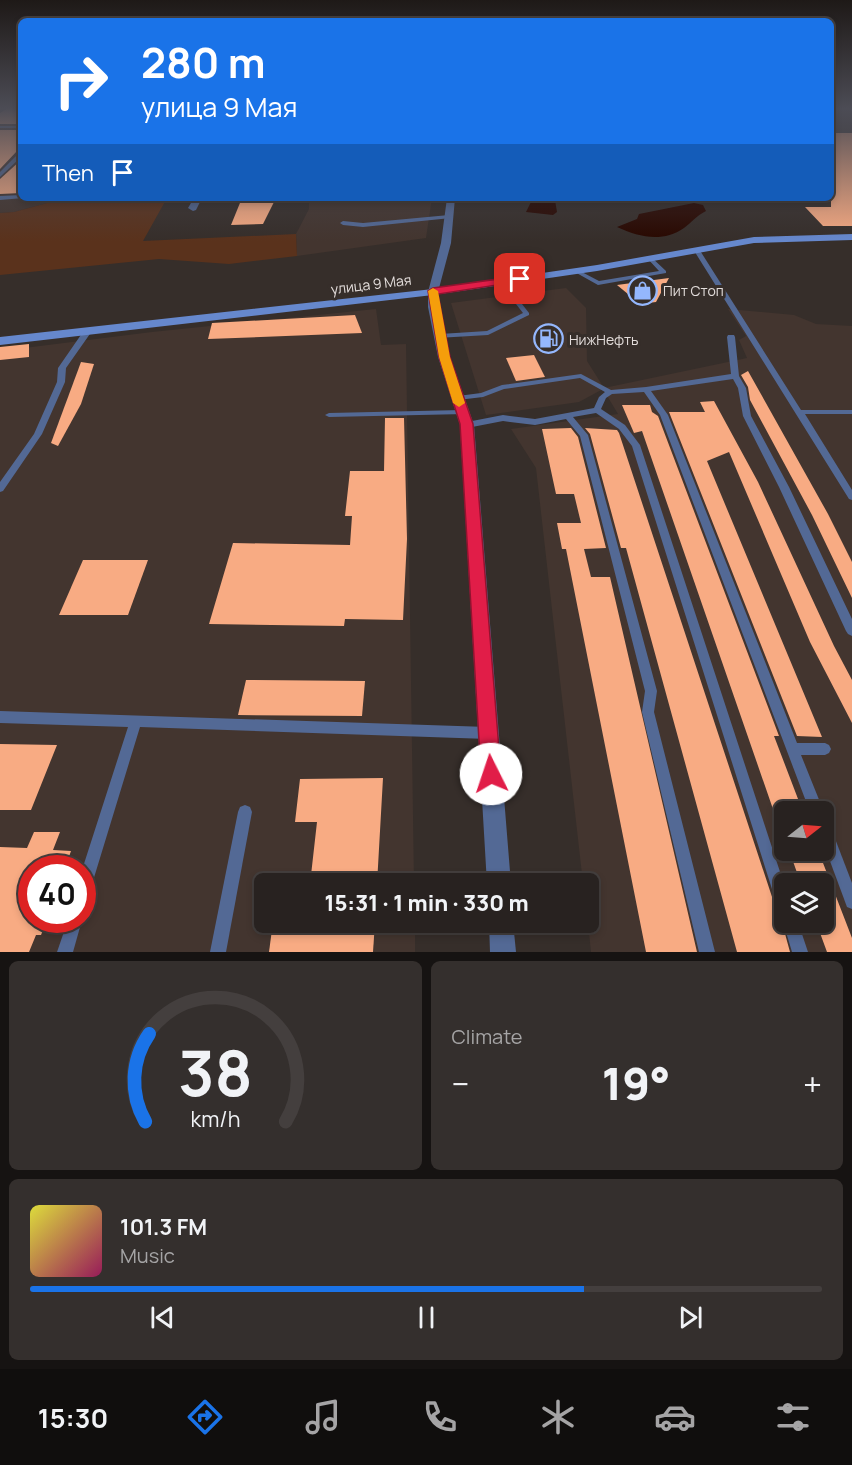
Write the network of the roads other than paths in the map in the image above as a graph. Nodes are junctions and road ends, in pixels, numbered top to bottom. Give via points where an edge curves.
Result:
1 (18, 157) edge
2 (0, 175) edge
3 (18, 197) edge
4 (0, 198) edge
5 (196, 201) edge
6 (451, 201) edge
7 (193, 208) dead end
8 (449, 217) junction
9 (343, 223) dead end
10 (851, 238) edge
11 (696, 249) junction
12 (650, 258) junction
13 (576, 271) junction
14 (502, 282) junction
15 (433, 291) junction
16 (88, 331) junction
17 (440, 336) junction
18 (731, 337) dead end
19 (0, 341) edge
20 (735, 376) junction
21 (646, 389) junction
22 (610, 392) junction
23 (597, 410) junction
24 (462, 411) junction
25 (799, 412) junction
26 (852, 412) edge
27 (329, 415) dead end
28 (567, 416) junction
29 (0, 489) edge
30 (852, 497) edge
31 (852, 631) edge
32 (0, 717) edge
33 (136, 721) junction
34 (488, 733) junction
35 (793, 749) junction
36 (825, 749) dead end
37 (813, 801) edge
38 (245, 812) dead end
39 (834, 854) edge
40 (94, 855) edge
41 (498, 873) edge
42 (774, 874) edge
43 (852, 902) edge
44 (71, 933) edge
45 (502, 933) edge
46 (794, 933) edge
47 (65, 952) edge
48 (218, 952) edge
49 (504, 952) edge
50 (707, 952) edge
51 (800, 952) edge

1 - 2 lane
3 - 4 lane
5 - 7 street
6 - 8 street
8 - 9 lane via 363,225
8 - 15 street
10 - 11 main road, улица 9 Мая via 754,240
11 - 12 main road, улица 9 Мая
11 - 25 lane
12 - 13 main road, улица 9 Мая
12 - 13 lane via 664,272 598,283
13 - 14 main road, улица 9 Мая
14 - 15 main road, улица 9 Мая
14 - 17 lane via 527,314 488,333
15 - 16 main road, улица 9 Мая
15 - 17 street
16 - 19 main road, улица 9 Мая
16 - 29 lane via 62,368 61,382 38,434
17 - 24 street
18 - 20 lane
20 - 21 lane
20 - 31 lane via 742,388 747,416
21 - 22 lane
21 - 35 lane via 664,415
22 - 23 lane
22 - 24 lane via 581,376 502,387
23 - 28 lane
23 - 42 lane via 622,427 636,445
24 - 27 lane
24 - 28 lane via 535,422
24 - 34 street
25 - 26 lane
25 - 30 lane
28 - 50 lane via 584,435 651,692 648,712
32 - 33 lane
33 - 34 lane
33 - 40 lane
34 - 41 street
35 - 36 lane
35 - 37 lane
38 - 48 lane
39 - 43 lane
44 - 47 lane
45 - 49 street
46 - 51 lane

